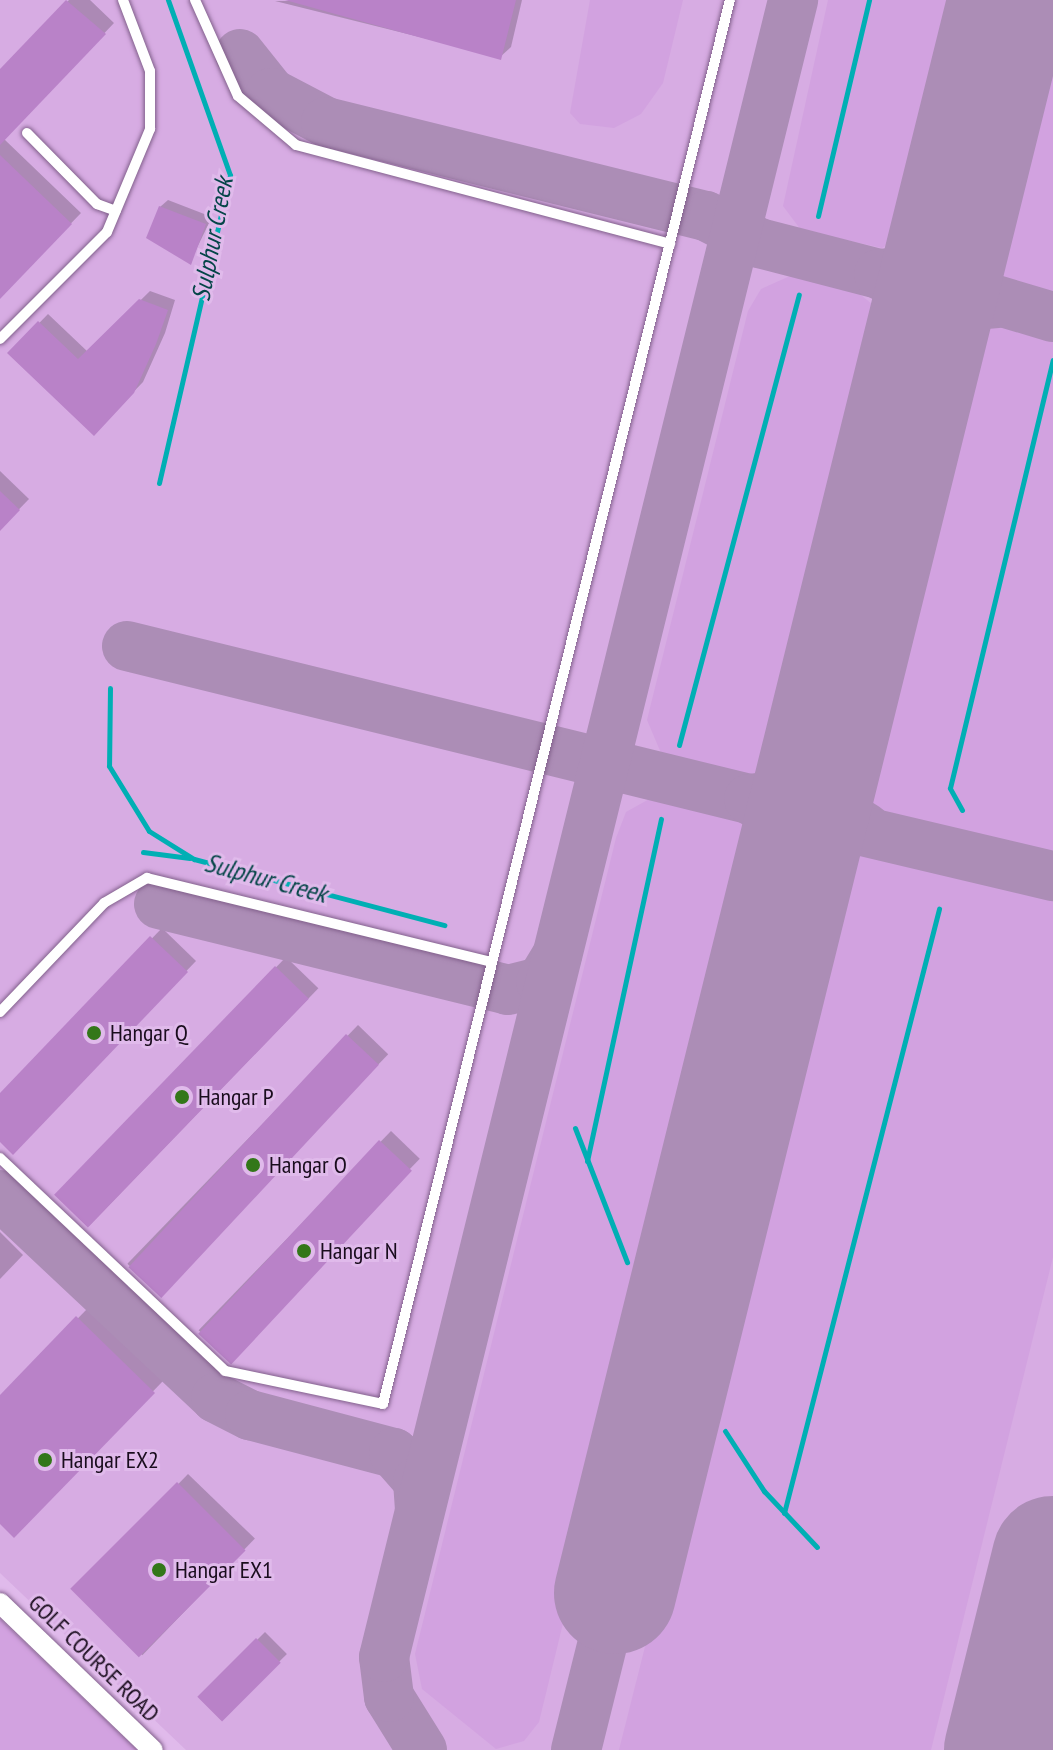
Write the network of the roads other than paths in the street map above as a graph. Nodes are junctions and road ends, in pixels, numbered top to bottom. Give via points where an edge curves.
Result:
1 (123, 0) edge
2 (195, 0) edge
3 (730, 0) edge
4 (27, 133) dead end
5 (116, 211) junction
6 (670, 244) junction
7 (0, 339) edge
8 (492, 962) junction
9 (0, 1012) edge
10 (0, 1158) edge
11 (0, 1603) edge
12 (153, 1750) edge

1 - 5 lane via 153,97 150,129
2 - 6 lane via 238,96 311,153
3 - 6 lane
4 - 5 lane via 97,204
5 - 7 lane via 88,255
6 - 8 lane
8 - 9 lane via 147,878 104,903
8 - 10 lane via 383,1404 225,1371
11 - 12 street, GOLF COURSE ROAD

